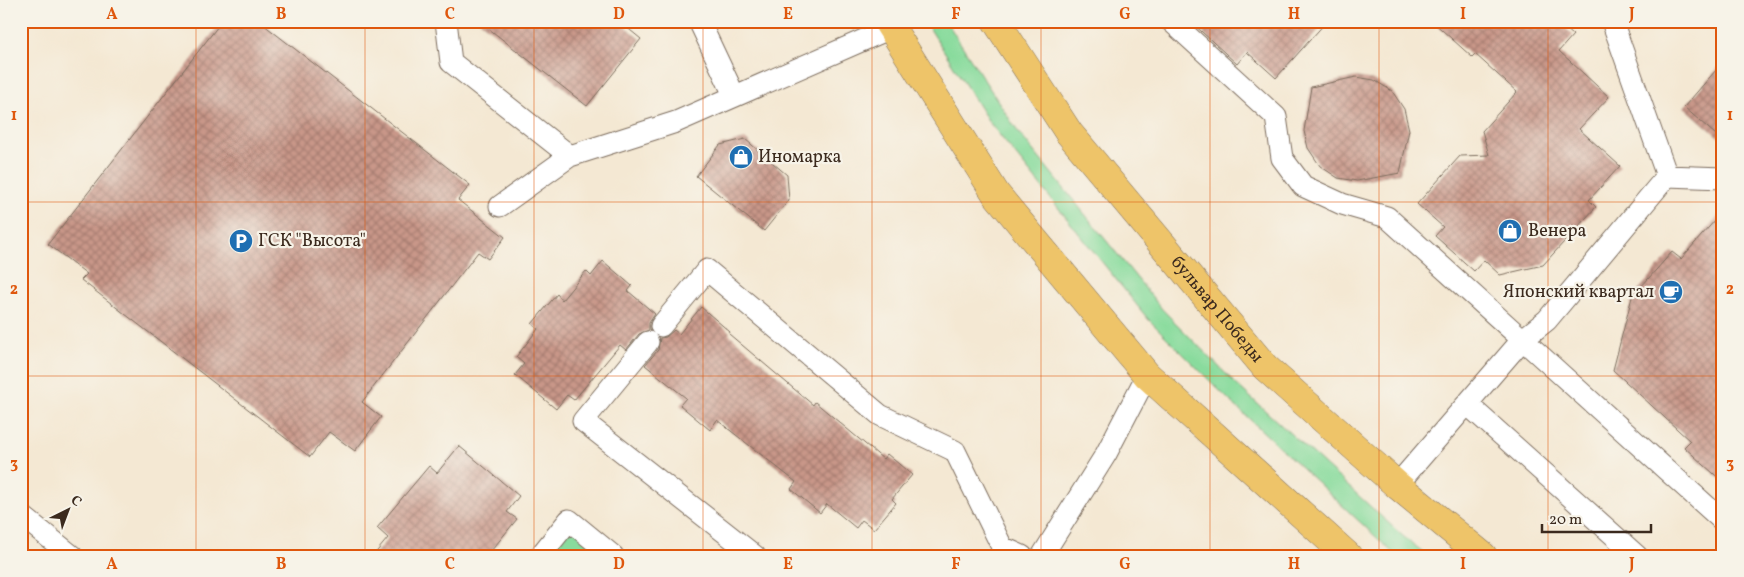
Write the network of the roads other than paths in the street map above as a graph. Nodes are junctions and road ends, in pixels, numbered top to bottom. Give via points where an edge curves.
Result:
1 (446, 21) edge
2 (699, 21) edge
3 (996, 21) edge
4 (1171, 21) edge
5 (1612, 21) edge
6 (889, 25) edge
7 (734, 95) junction
8 (570, 156) junction
9 (1667, 176) junction
10 (1723, 178) edge
11 (500, 206) dead end
12 (1522, 340) junction
13 (1147, 375) junction
14 (1467, 404) junction
15 (1397, 485) junction
16 (21, 515) edge
17 (1723, 521) edge
18 (996, 551) edge
19 (72, 556) edge
20 (540, 556) edge
21 (613, 556) edge
22 (755, 556) edge
23 (1022, 556) edge
24 (1042, 556) edge
25 (1348, 556) edge
26 (1483, 556) edge
27 (1637, 556) edge

1 - 8 lane via 452,62
2 - 7 lane
3 - 15 main road, бульвар Победы via 1069,133 1265,367
4 - 12 lane via 1276,117 1282,158 1303,186 1342,204 1387,217
5 - 9 lane
6 - 7 lane
6 - 13 main road via 996,194
7 - 8 lane via 676,122
8 - 11 lane
9 - 10 lane
9 - 12 lane via 1547,320
12 - 14 lane
12 - 17 lane
13 - 24 lane via 1106,454
13 - 25 main road
14 - 15 lane
14 - 27 lane
15 - 26 main road, бульвар Победы
16 - 19 lane
18 - 22 lane via 955,451 880,415 707,270 583,422
18 - 23 lane
20 - 21 lane via 569,520

